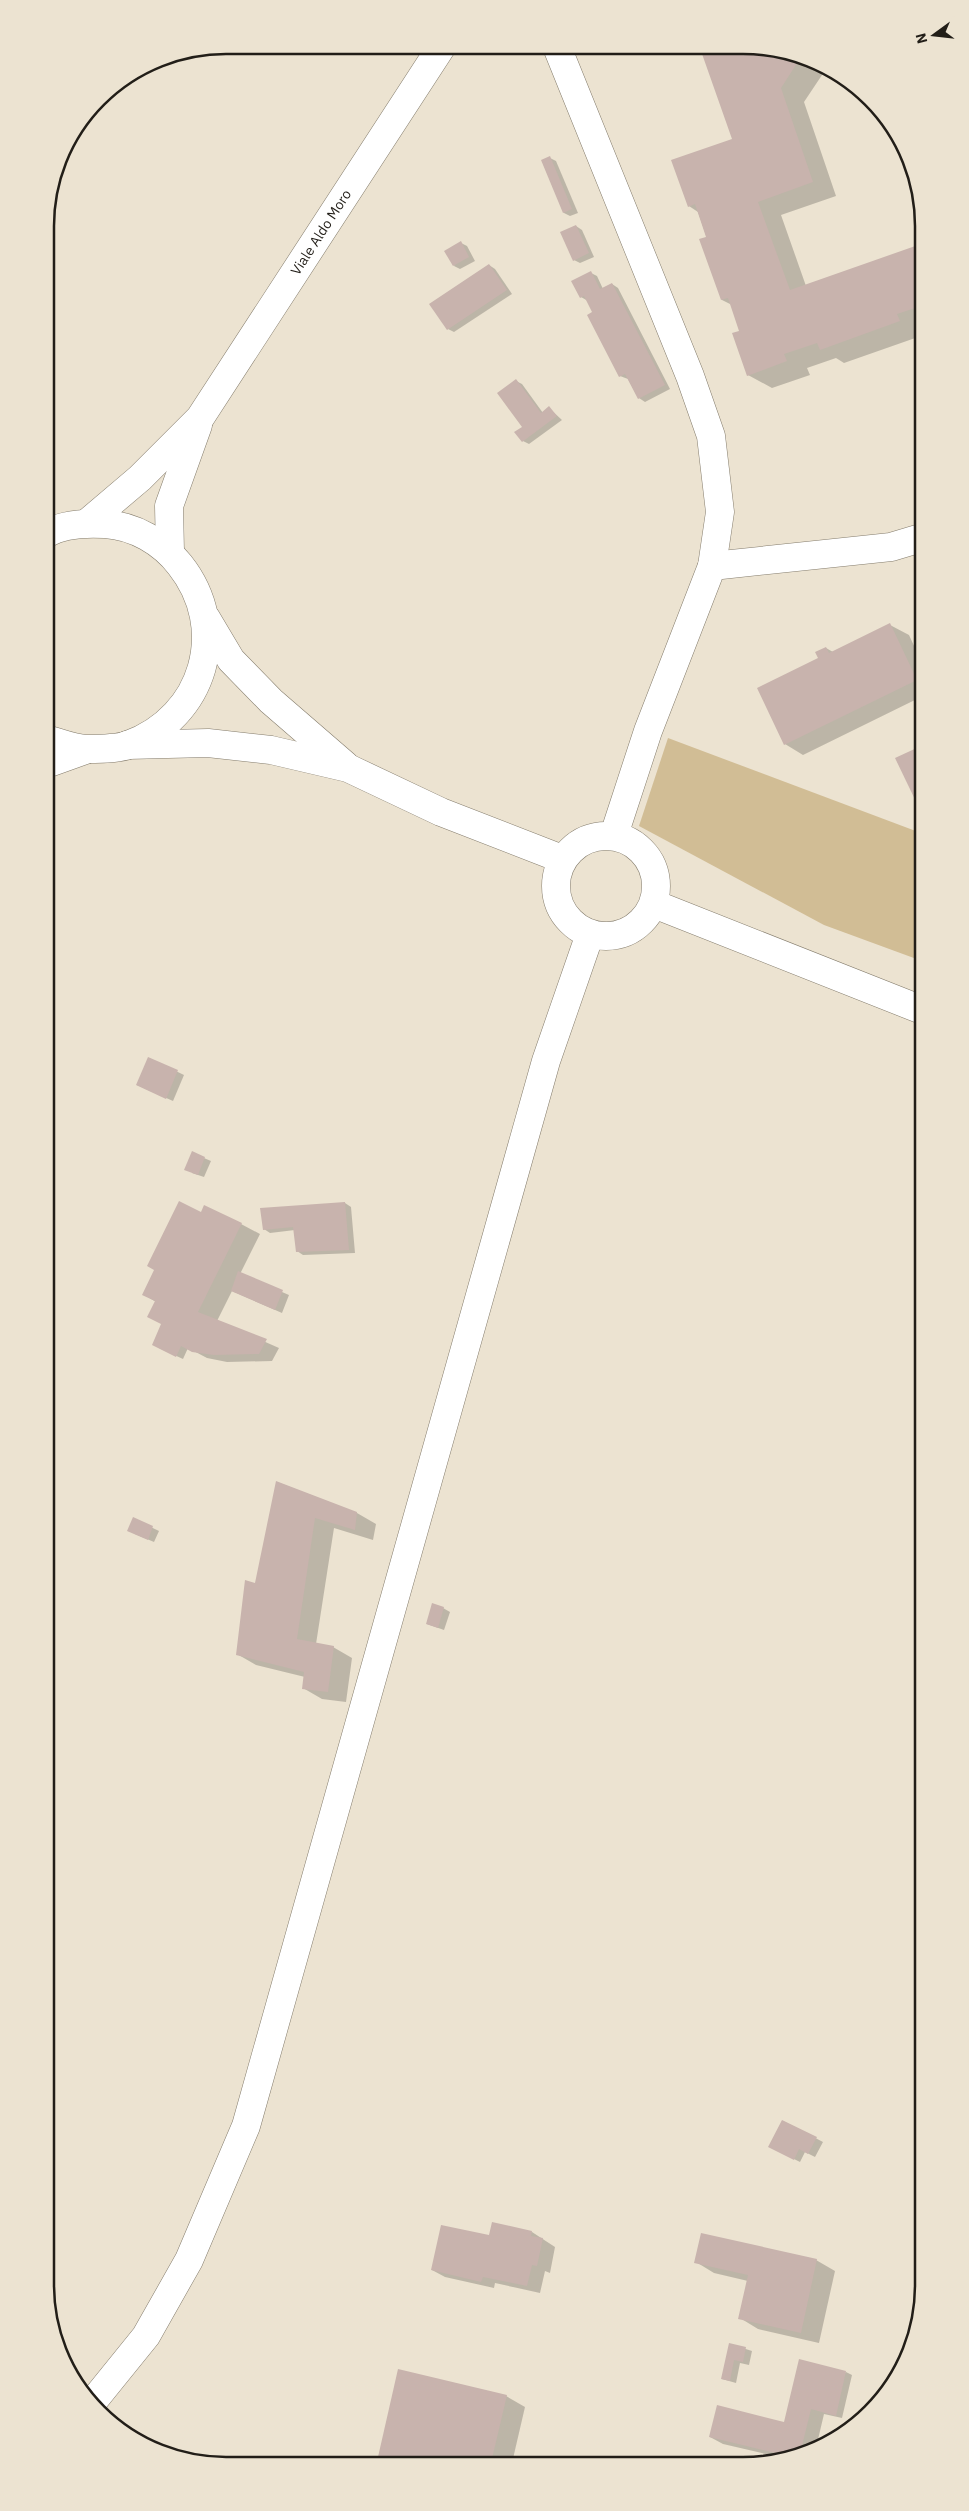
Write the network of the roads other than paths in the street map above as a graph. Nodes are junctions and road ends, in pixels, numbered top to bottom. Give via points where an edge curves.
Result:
1 (437, 54) edge
2 (560, 54) edge
3 (200, 418) junction
4 (54, 519) edge
5 (87, 523) junction
6 (54, 532) edge
7 (915, 540) edge
8 (170, 552) junction
9 (712, 566) junction
10 (206, 618) junction
11 (54, 740) edge
12 (127, 745) junction
13 (85, 750) junction
14 (54, 761) edge
15 (348, 768) junction
16 (614, 835) junction
17 (562, 859) junction
18 (654, 904) junction
19 (590, 934) junction
20 (915, 1007) edge
21 (96, 2398) edge

1 - 3 street, Viale Aldo Moro
2 - 9 street via 690,376 711,436 720,512
3 - 5 street, Viale Aldo Moro via 140,478
3 - 8 street, Viale Aldo Moro via 169,506
4 - 5 street
5 - 6 street
5 - 8 street via 116,525 145,535
7 - 9 street via 891,547
8 - 10 street via 193,582
9 - 16 street via 648,731
10 - 12 street via 205,659 190,696 163,727
10 - 15 street via 231,660 271,701
11 - 13 street
12 - 13 street
12 - 15 street via 216,744 270,750
13 - 14 street
15 - 17 street via 440,812
16 - 17 street via 594,836 571,849
16 - 18 street via 633,842 649,859 657,885
17 - 19 street via 555,883 558,903 570,922
18 - 19 street via 638,926 615,936
18 - 20 street
19 - 21 street via 546,1061 246,2126 189,2260 146,2336

